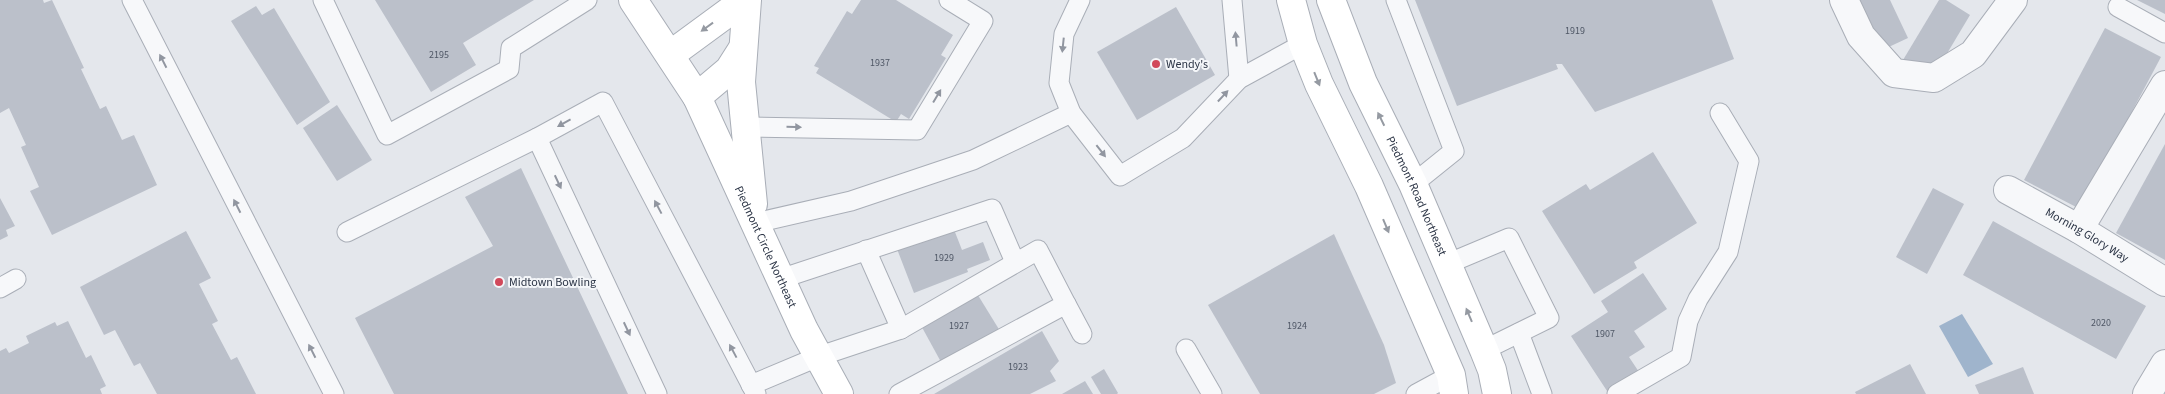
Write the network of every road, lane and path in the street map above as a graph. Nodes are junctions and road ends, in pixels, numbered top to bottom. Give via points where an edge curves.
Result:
1 (132, 0) edge
2 (323, 0) edge
3 (587, 0) edge
4 (632, 0) edge
5 (746, 0) edge
6 (949, 0) edge
7 (1080, 0) edge
8 (1232, 0) edge
9 (1291, 0) edge
10 (1331, 0) edge
11 (1396, 0) edge
12 (1844, 0) edge
13 (2013, 0) edge
14 (2118, 7) dead end
15 (2165, 33) edge
16 (1303, 44) junction
17 (743, 48) junction
18 (670, 55) junction
19 (1239, 79) junction
20 (2165, 85) edge
21 (697, 97) junction
22 (1071, 113) junction
23 (1720, 113) dead end
24 (745, 126) junction
25 (537, 138) junction
26 (1413, 184) junction
27 (2008, 190) dead end
28 (754, 223) junction
29 (2079, 229) junction
30 (347, 232) dead end
31 (866, 250) junction
32 (1015, 262) junction
33 (1447, 264) junction
34 (780, 279) junction
35 (2165, 282) edge
36 (1066, 304) junction
37 (901, 328) junction
38 (1519, 333) junction
39 (1082, 334) dead end
40 (1186, 349) dead end
41 (1484, 350) junction
42 (820, 356) junction
43 (2165, 364) edge
44 (1453, 384) edge
45 (753, 390) edge
46 (334, 394) edge
47 (657, 394) edge
48 (839, 394) edge
49 (900, 394) edge
50 (1212, 394) edge
51 (1416, 394) edge
52 (1497, 394) edge
53 (1542, 394) edge
54 (1617, 394) edge
55 (2147, 394) edge

46 -> 1 lane
2 - 3 lane via 387,135 509,69 511,48
4 - 18 main road, Piedmont Circle Northeast
5 - 17 main road
5 -> 18 main road
24 -> 6 lane via 917,130 983,21
7 -> 22 lane via 1064,34 1059,84
19 -> 8 lane
9 - 16 main road
26 -> 10 main road, Piedmont Road Northeast via 1363,83
11 - 26 lane via 1454,151
12 - 13 street via 1861,36 1894,73 1934,78 1973,54
14 - 15 lane
16 - 19 lane
16 -> 44 main road via 1369,186
17 - 21 main road via 729,70
17 - 24 main road via 741,82
18 - 21 main road, Piedmont Circle Northeast
22 -> 19 lane via 1120,176 1183,138
20 - 29 street
21 - 28 main road, Piedmont Circle Northeast
22 - 28 lane via 974,160 851,202
23 - 54 lane via 1749,161 1728,252 1688,321 1681,357
24 - 28 main road
25 - 30 lane
45 -> 25 lane via 603,102
25 -> 47 lane
26 - 33 main road, Piedmont Road Northeast
27 - 29 street, Morning Glory Way
28 - 34 main road, Piedmont Circle Northeast
29 - 35 street, Morning Glory Way
31 - 32 lane via 992,209
31 - 34 lane
31 - 37 lane
32 - 36 lane via 1038,250
32 - 37 lane
33 - 38 lane via 1509,238 1549,318
41 -> 33 main road, Piedmont Road Northeast
34 - 42 main road, Piedmont Circle Northeast
36 - 39 lane
36 - 49 lane
37 - 42 lane
38 - 41 lane
38 - 53 lane
40 - 50 lane
41 - 52 main road, Piedmont Road Northeast
42 - 45 lane
42 - 48 main road, Piedmont Circle Northeast
43 - 55 street
44 - 51 lane

